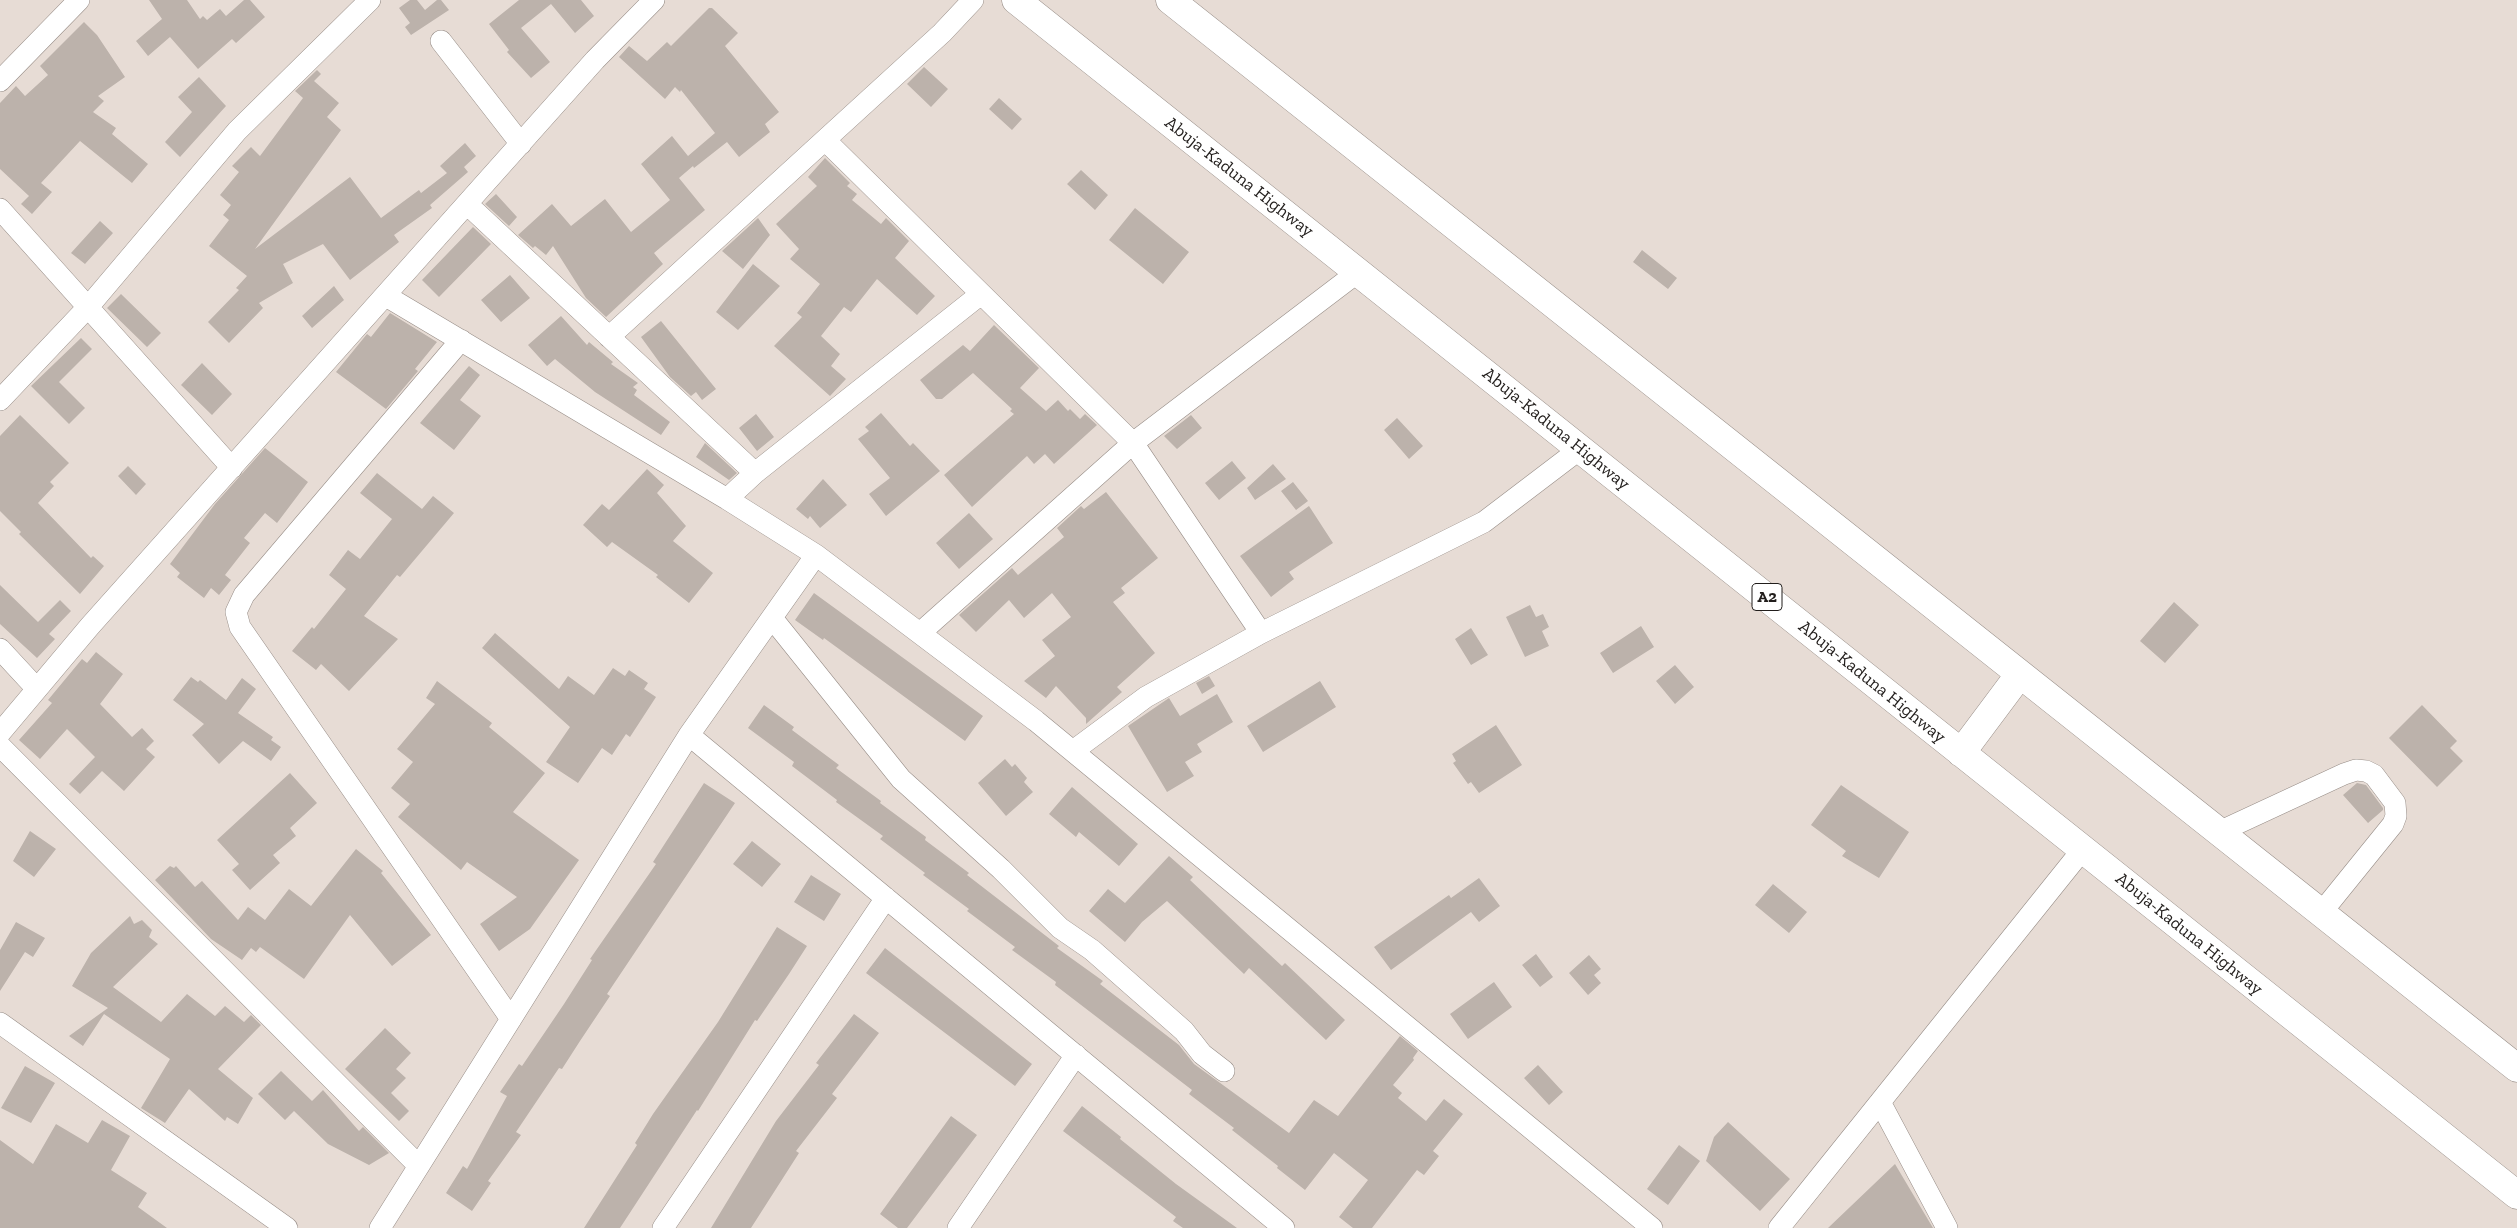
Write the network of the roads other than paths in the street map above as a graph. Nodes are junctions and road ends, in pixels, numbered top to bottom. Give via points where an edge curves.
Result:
1 (79, 0) edge
2 (370, 0) edge
3 (654, 0) edge
4 (973, 0) edge
5 (1016, 0) edge
6 (1170, 0) edge
7 (441, 41) dead end
8 (0, 81) edge
9 (825, 140) junction
10 (520, 144) junction
11 (467, 204) junction
12 (0, 209) edge
13 (1358, 272) junction
14 (982, 294) junction
15 (386, 296) junction
16 (89, 306) junction
17 (609, 337) junction
18 (461, 340) junction
19 (0, 400) edge
20 (1133, 443) junction
21 (1580, 449) junction
22 (232, 468) junction
23 (756, 473) junction
24 (727, 499) junction
25 (816, 555) junction
26 (772, 618) junction
27 (920, 633) junction
28 (1260, 633) junction
29 (0, 649) edge
30 (2020, 674) junction
31 (37, 689) junction
32 (0, 733) edge
33 (689, 735) junction
34 (0, 746) edge
35 (1074, 752) junction
36 (1961, 753) junction
37 (2219, 832) junction
38 (2083, 849) junction
39 (886, 898) junction
40 (2321, 912) junction
41 (511, 1019) junction
42 (0, 1023) edge
43 (1076, 1055) junction
44 (2517, 1068) edge
45 (1224, 1071) dead end
46 (1880, 1102) junction
47 (419, 1166) junction
48 (2517, 1195) edge
49 (286, 1228) edge
50 (380, 1228) edge
51 (663, 1228) edge
52 (958, 1228) edge
53 (1284, 1228) edge
54 (1652, 1228) edge
55 (1780, 1228) edge
56 (1947, 1228) edge

1 - 8 street
2 - 16 street via 236,131
3 - 10 street
4 - 9 street via 942,33
5 - 13 highway, Abuja-Kaduna Highway / A2
6 - 30 highway
7 - 10 street
9 - 14 street
9 - 17 street
10 - 11 street
11 - 15 street
11 - 17 street
12 - 16 street
13 - 20 street
13 - 21 highway, Abuja-Kaduna Highway / A2
14 - 20 street
14 - 23 street
15 - 18 street
15 - 22 street
16 - 19 street
16 - 22 street
17 - 23 street
18 - 24 street
18 - 41 street via 244,595 236,612 240,627
20 - 27 street
20 - 28 street
21 - 28 street via 1484,522
21 - 36 highway, Abuja-Kaduna Highway / A2
22 - 31 street
23 - 24 street
24 - 25 street
25 - 26 street
25 - 27 street
26 - 33 street
26 - 45 street via 901,779 1001,869 1060,928 1092,950
27 - 35 street
28 - 35 street via 1146,697
29 - 31 street
30 - 36 highway
30 - 37 highway
31 - 32 street
33 - 39 street
33 - 41 street
34 - 47 street
35 - 54 street
36 - 38 highway, Abuja-Kaduna Highway / A2
37 - 40 highway
37 - 40 street via 2344,774 2356,770 2374,775 2395,802 2393,824
38 - 46 street
38 - 48 highway, Abuja-Kaduna Highway / A2
39 - 43 street
39 - 51 street
40 - 44 highway
41 - 47 street
42 - 49 street
43 - 52 street
43 - 53 street
46 - 55 street
46 - 56 street
47 - 50 street

